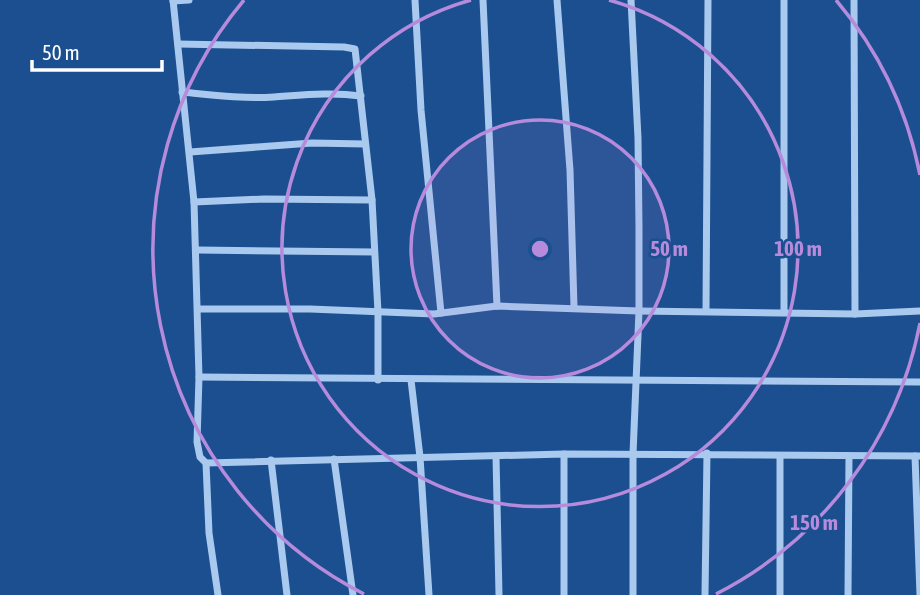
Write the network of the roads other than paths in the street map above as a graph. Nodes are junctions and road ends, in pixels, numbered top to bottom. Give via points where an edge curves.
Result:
1 (173, 0) edge
2 (189, 0) edge
3 (415, 0) edge
4 (483, 0) edge
5 (557, 0) edge
6 (631, 0) edge
7 (708, 0) edge
8 (784, 0) edge
9 (854, 0) edge
10 (178, 44) junction
11 (181, 92) junction
12 (361, 96) junction
13 (365, 144) junction
14 (190, 152) junction
15 (372, 200) junction
16 (194, 202) junction
17 (197, 250) junction
18 (374, 252) junction
19 (497, 306) junction
20 (574, 307) junction
21 (198, 309) junction
22 (706, 310) junction
23 (639, 311) junction
24 (920, 311) edge
25 (378, 312) junction
26 (784, 312) junction
27 (441, 313) junction
28 (855, 314) junction
29 (199, 377) junction
30 (378, 380) junction
31 (411, 380) junction
32 (635, 382) junction
33 (920, 382) edge
34 (707, 453) junction
35 (564, 454) junction
36 (633, 454) junction
37 (496, 456) junction
38 (780, 456) junction
39 (849, 456) junction
40 (918, 456) edge
41 (420, 457) junction
42 (334, 459) junction
43 (271, 460) junction
44 (206, 463) junction
45 (218, 595) edge
46 (287, 595) edge
47 (353, 595) edge
48 (429, 595) edge
49 (499, 595) edge
50 (564, 595) edge
51 (633, 595) edge
52 (705, 595) edge
53 (780, 595) edge
54 (848, 595) edge
55 (920, 595) edge

1 - 2 street
1 - 10 street
3 - 27 street
4 - 19 street
5 - 20 street via 570,170
6 - 23 street
7 - 22 street
8 - 26 street
9 - 28 street
10 - 11 street
10 - 12 street via 353,48
11 - 12 street via 228,97
11 - 14 street
12 - 13 street
13 - 14 street
13 - 15 street
14 - 16 street
15 - 16 street
15 - 18 street
16 - 17 street
17 - 18 street
17 - 21 street
18 - 25 street
19 - 20 street
19 - 27 street
20 - 23 street
21 - 25 street
21 - 29 street
22 - 23 street
22 - 26 street
23 - 32 street
24 - 28 street
25 - 27 street
25 - 30 street
26 - 28 street
29 - 30 street
29 - 44 street via 197,442
30 - 31 street
31 - 32 street
31 - 41 street
32 - 33 street
32 - 36 street
34 - 36 street
34 - 38 street
34 - 52 street
35 - 36 street
35 - 37 street
35 - 50 street
36 - 51 street
37 - 41 street
37 - 49 street
38 - 39 street
38 - 53 street
39 - 40 street
39 - 54 street
40 - 55 street
41 - 42 street
41 - 48 street
42 - 43 street
42 - 47 street
43 - 44 street
43 - 46 street
44 - 45 street

